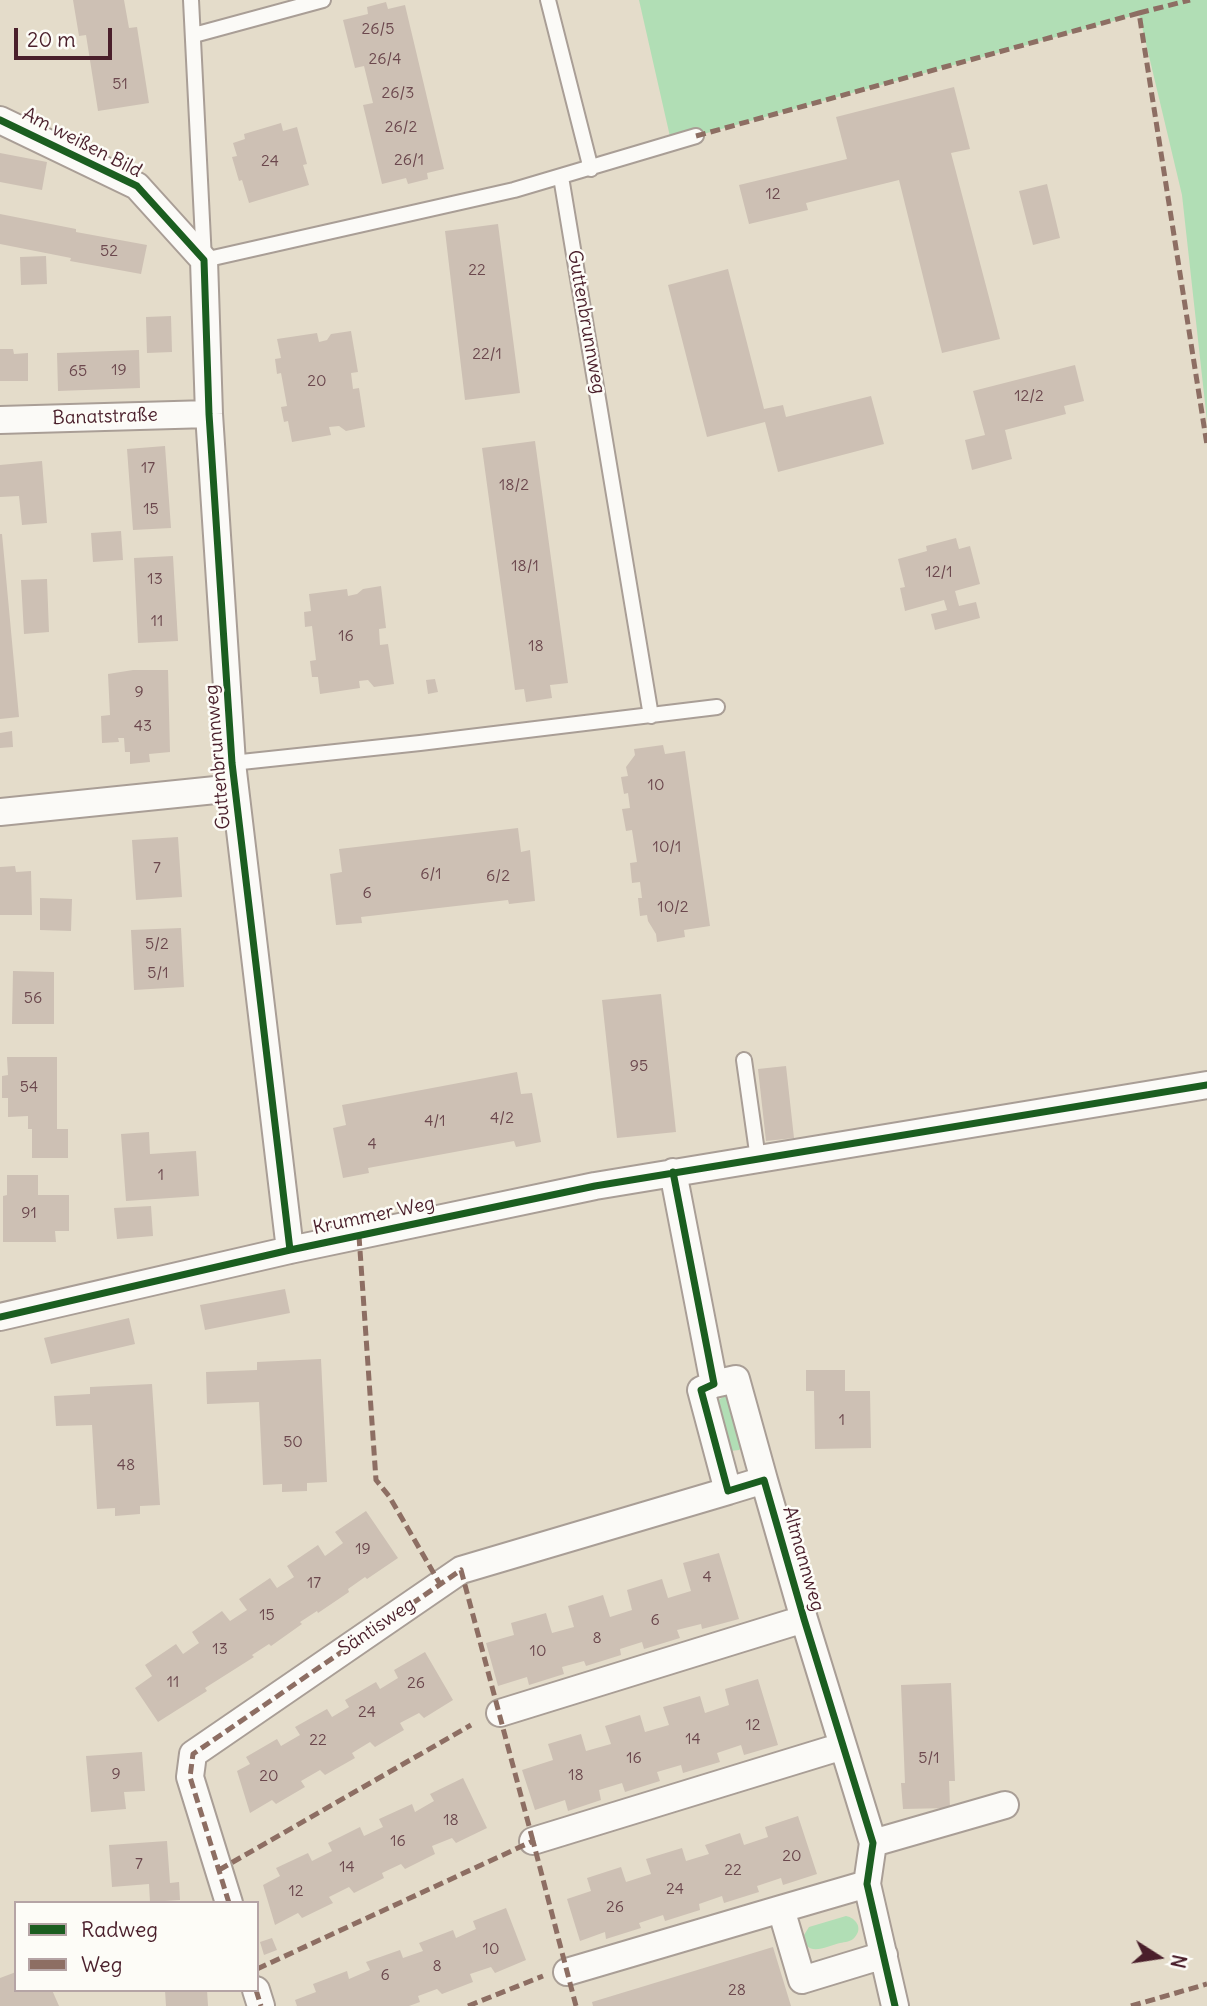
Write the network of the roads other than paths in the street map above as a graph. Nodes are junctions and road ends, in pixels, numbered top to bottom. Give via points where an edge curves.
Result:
1 (191, 0) edge
2 (323, 0) edge
3 (548, 0) edge
4 (194, 35) junction
5 (0, 120) edge
6 (696, 136) dead end
7 (591, 169) junction
8 (561, 177) junction
9 (204, 260) junction
10 (209, 414) junction
11 (0, 420) edge
12 (718, 707) dead end
13 (651, 716) junction
14 (233, 775) junction
15 (0, 812) edge
16 (744, 1060) dead end
17 (1207, 1085) edge
18 (758, 1159) junction
19 (673, 1172) junction
20 (290, 1250) junction
21 (0, 1317) edge
22 (714, 1384) junction
23 (764, 1480) junction
24 (728, 1491) junction
25 (804, 1619) junction
26 (500, 1713) dead end
27 (843, 1746) junction
28 (1005, 1805) dead end
29 (533, 1841) dead end
30 (873, 1843) junction
31 (867, 1884) junction
32 (228, 1901) edge
33 (781, 1909) junction
34 (884, 1955) junction
35 (567, 1972) dead end
36 (895, 2006) edge

1 - 4 lane, Guttenbrunnweg
2 - 4 lane
3 - 7 lane
4 - 9 lane, Guttenbrunnweg
5 - 9 street, Am weißen Bild via 137,186
6 - 7 lane
7 - 8 lane
8 - 9 lane
8 - 13 lane, Guttenbrunnweg
9 - 10 street, Guttenbrunnweg
10 - 11 street, Banatstraße
10 - 14 street, Guttenbrunnweg
12 - 13 lane, Guttenbrunnweg
13 - 14 lane, Guttenbrunnweg
14 - 15 street
14 - 20 street, Guttenbrunnweg
16 - 18 lane
17 - 18 street, Krummer Weg
18 - 19 street, Krummer Weg
19 - 20 street, Krummer Weg
19 - 22 street
20 - 21 street, Krummer Weg
22 - 23 street, Altmannweg via 736,1379
22 - 24 street via 701,1390
23 - 24 street
23 - 25 street, Altmannweg
24 - 32 street, Säntisweg via 461,1570 193,1754 190,1777
25 - 26 street, Altmannweg
25 - 27 street, Altmannweg
27 - 29 street
27 - 30 street, Altmannweg
28 - 30 street
30 - 31 street, Altmannweg
31 - 33 street
31 - 34 street, Altmannweg
33 - 34 street via 802,1979
33 - 35 street
34 - 36 street, Altmannweg

